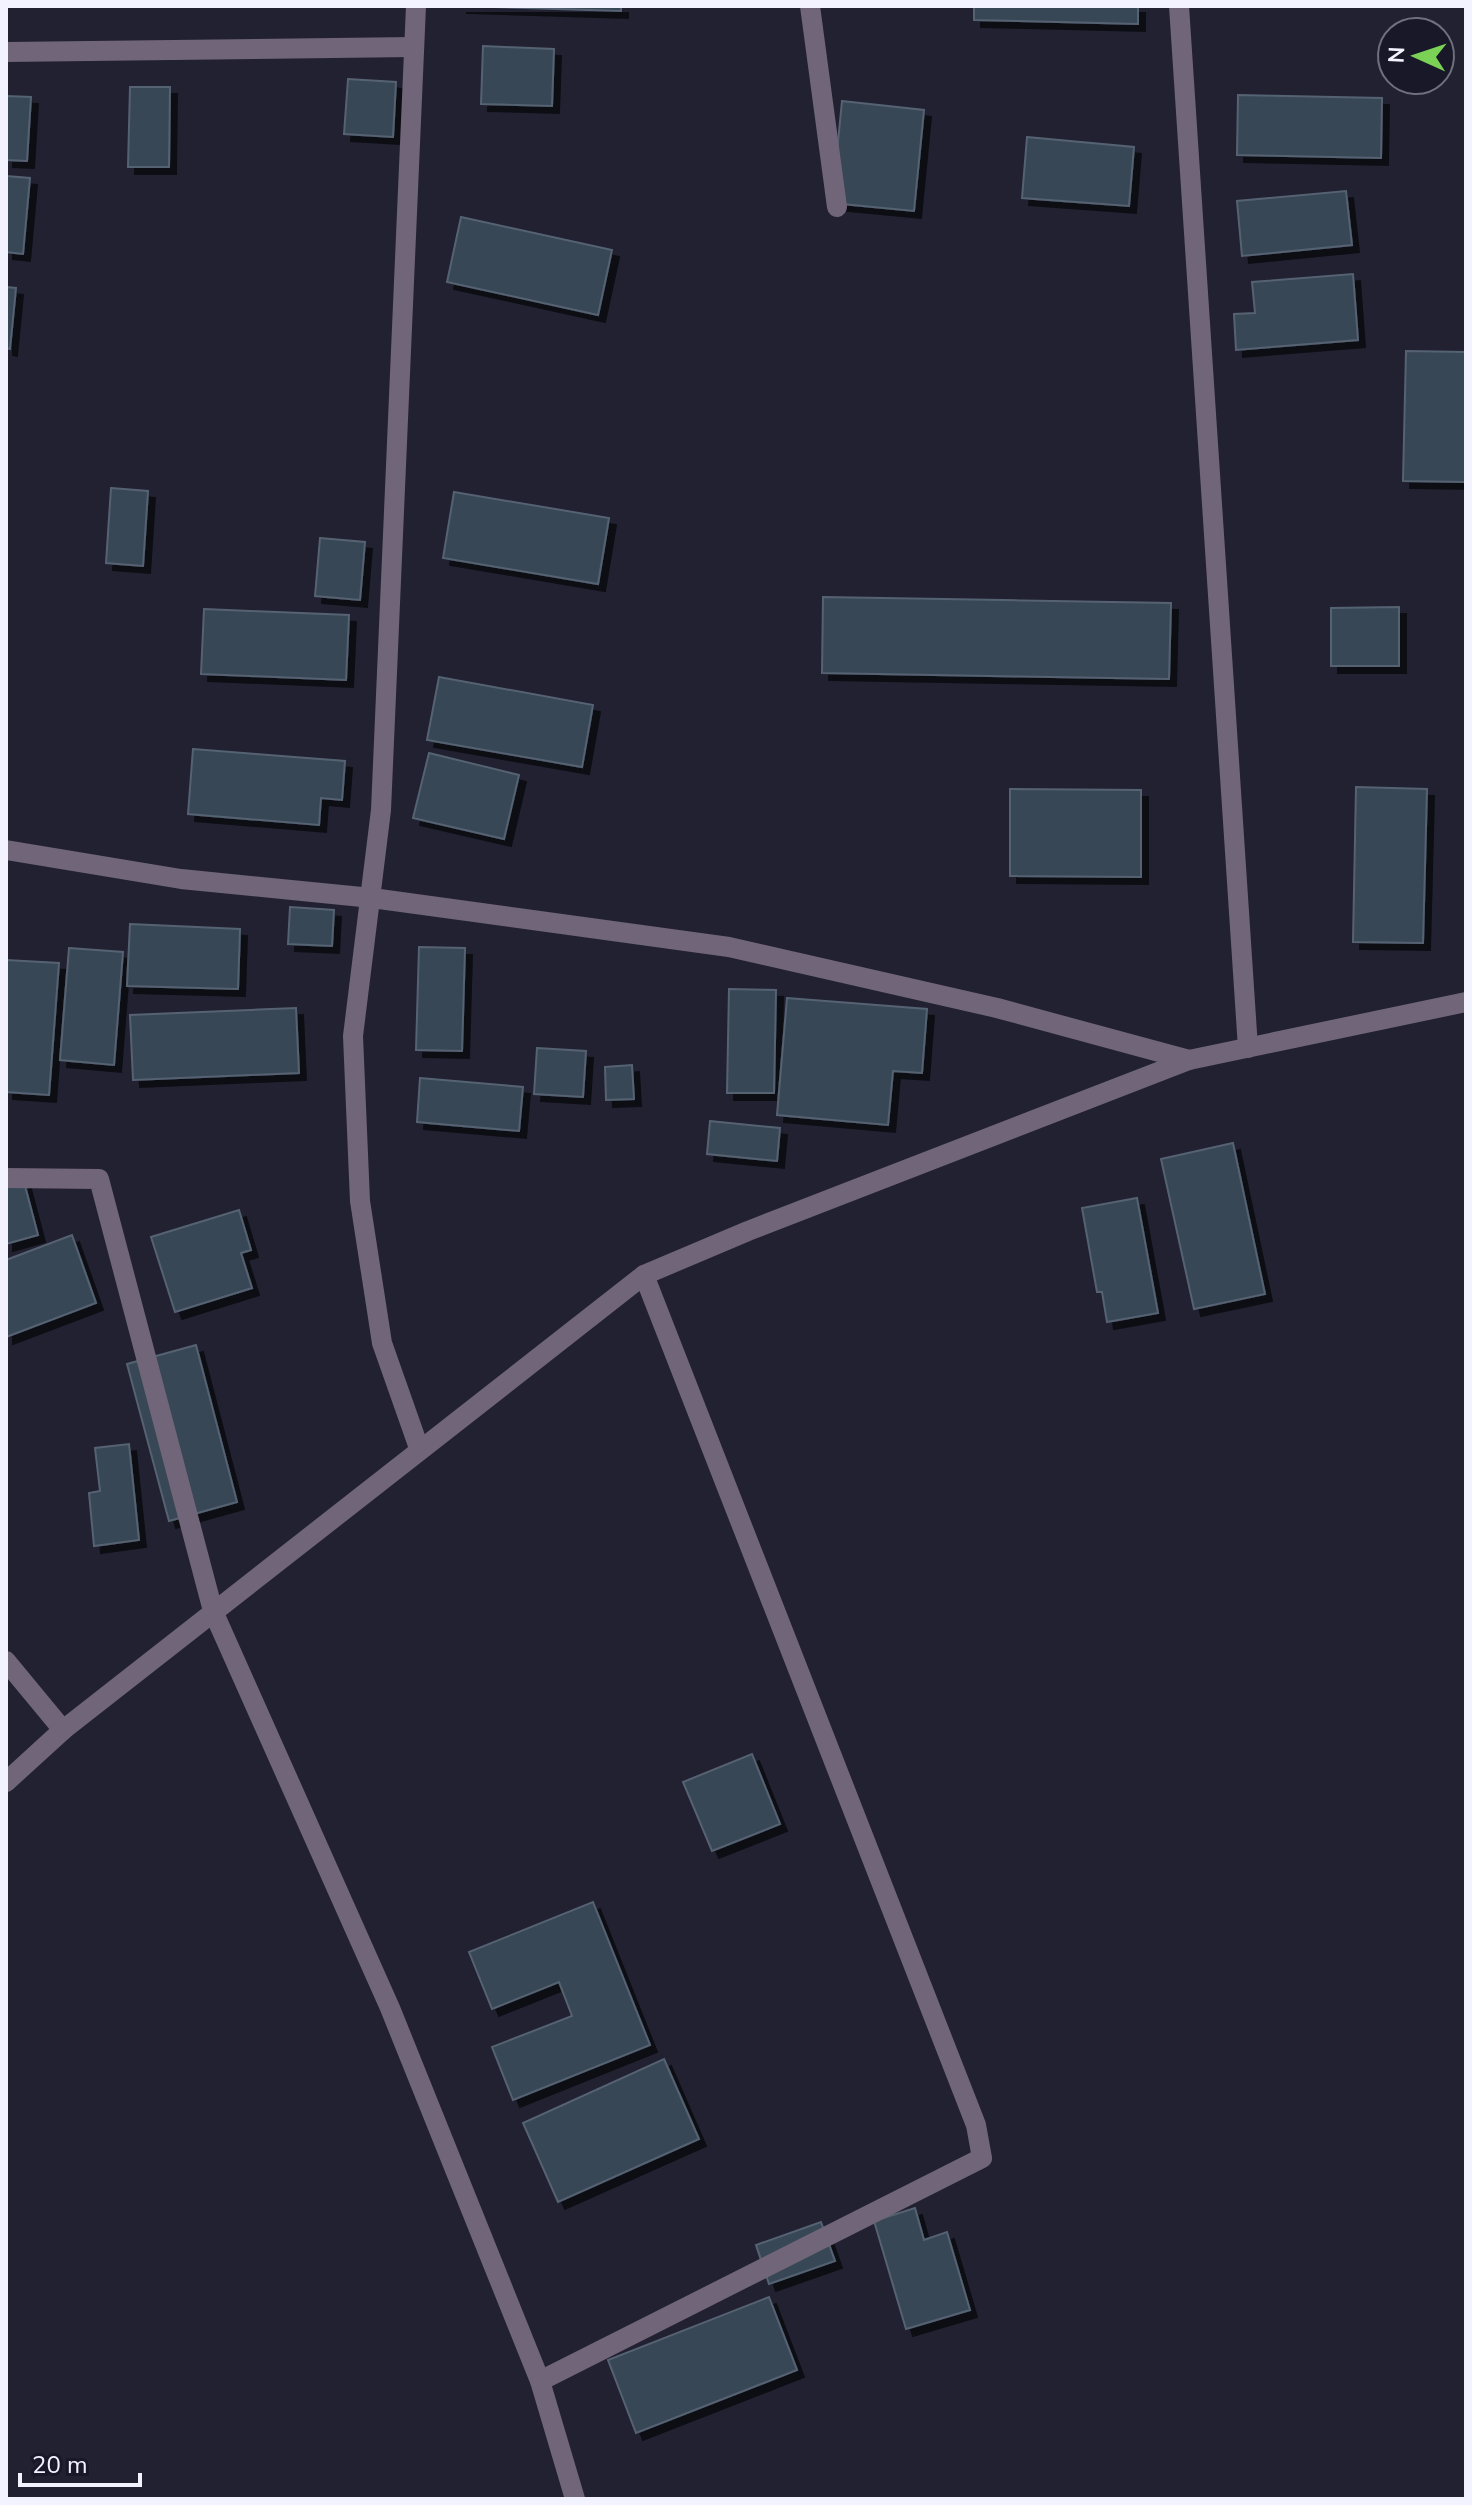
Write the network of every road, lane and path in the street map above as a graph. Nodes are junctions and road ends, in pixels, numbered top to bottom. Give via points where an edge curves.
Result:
1 (416, 6) edge
2 (810, 6) edge
3 (1179, 6) edge
4 (413, 47) junction
5 (6, 52) edge
6 (837, 207) dead end
7 (6, 850) edge
8 (372, 898) junction
9 (1466, 1002) edge
10 (1248, 1048) junction
11 (1189, 1060) junction
12 (6, 1178) edge
13 (644, 1275) junction
14 (419, 1448) junction
15 (213, 1611) junction
16 (6, 1661) edge
17 (63, 1730) junction
18 (6, 1782) edge
19 (540, 2381) junction
20 (575, 2499) edge

1 - 4 street
2 - 6 street
3 - 10 street
4 - 5 street
4 - 8 street via 386,714
7 - 8 street via 181,879
8 - 11 street via 729,947 997,1008
8 - 14 street via 353,1036 360,1201 382,1343
9 - 10 street
10 - 11 street
11 - 13 street
12 - 15 street via 99,1179
13 - 14 street
13 - 19 street via 976,2125 982,2158
14 - 15 street
15 - 17 street
15 - 19 street via 390,2008
16 - 17 street
17 - 18 street
19 - 20 street

